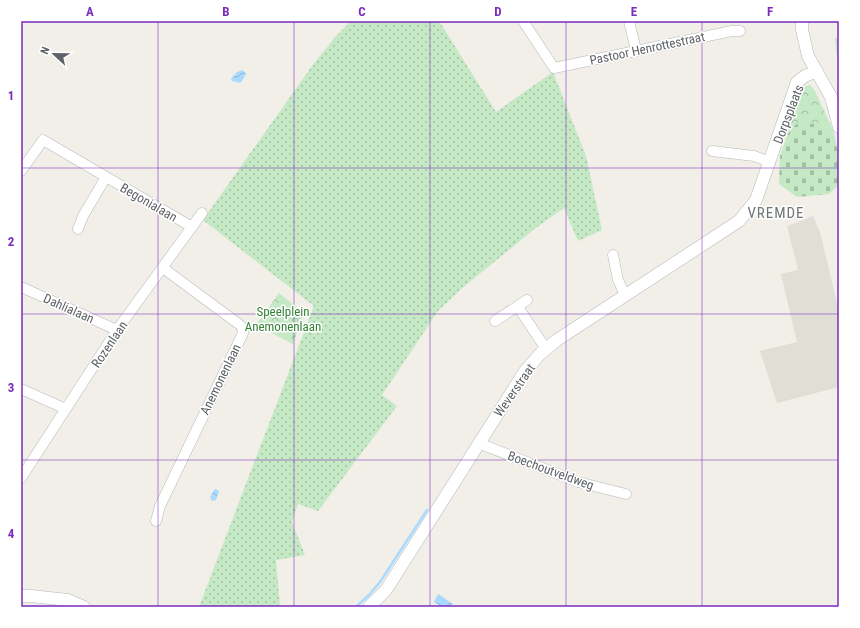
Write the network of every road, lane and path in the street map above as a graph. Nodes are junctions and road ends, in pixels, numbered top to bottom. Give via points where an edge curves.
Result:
1 (523, 21) edge
2 (630, 21) edge
3 (802, 21) edge
4 (740, 31) dead end
5 (636, 50) junction
6 (817, 71) junction
7 (835, 96) edge
8 (839, 127) edge
9 (712, 151) dead end
10 (770, 162) junction
11 (21, 171) edge
12 (106, 177) junction
13 (756, 200) joint
14 (202, 213) dead end
15 (192, 227) junction
16 (78, 229) dead end
17 (613, 255) dead end
18 (163, 268) junction
19 (21, 287) edge
20 (625, 295) junction
21 (527, 300) dead end
22 (518, 307) junction
23 (495, 321) dead end
24 (117, 330) junction
25 (546, 349) junction
26 (21, 389) edge
27 (66, 409) junction
28 (478, 443) junction
29 (21, 478) edge
30 (626, 494) dead end
31 (156, 521) dead end
32 (21, 596) edge
33 (84, 607) edge
34 (369, 607) edge

1 - 5 street, Pastoor Henrottestraat via 554,68
2 - 5 street
3 - 6 street via 808,56
4 - 5 street, Pastoor Henrottestraat
6 - 7 street, Dorpsplaats
6 - 10 street, Dorpsplaats via 798,82
7 - 8 street, Dorpsplaats
9 - 10 street via 754,156
10 - 13 street, Dorpsplaats
11 - 12 street, Begonialaan via 43,140
12 - 15 street, Begonialaan
12 - 16 street, Begonialaan
13 - 20 street, Weverstraat via 739,220
14 - 15 street, Rozenlaan
15 - 18 street, Rozenlaan
17 - 20 street via 618,280
18 - 24 street, Rozenlaan
18 - 31 street, Anemonenlaan via 240,325 243,333 160,506
19 - 24 street, Dahlialaan
20 - 25 street, Weverstraat
21 - 22 street
22 - 23 street
22 - 25 street
24 - 27 street, Rozenlaan
25 - 28 street, Weverstraat via 525,370
26 - 27 street
27 - 29 street, Rozenlaan
28 - 30 street, Boechoutveldweg via 578,482
28 - 34 street, Weverstraat via 386,590
32 - 33 street via 68,600

